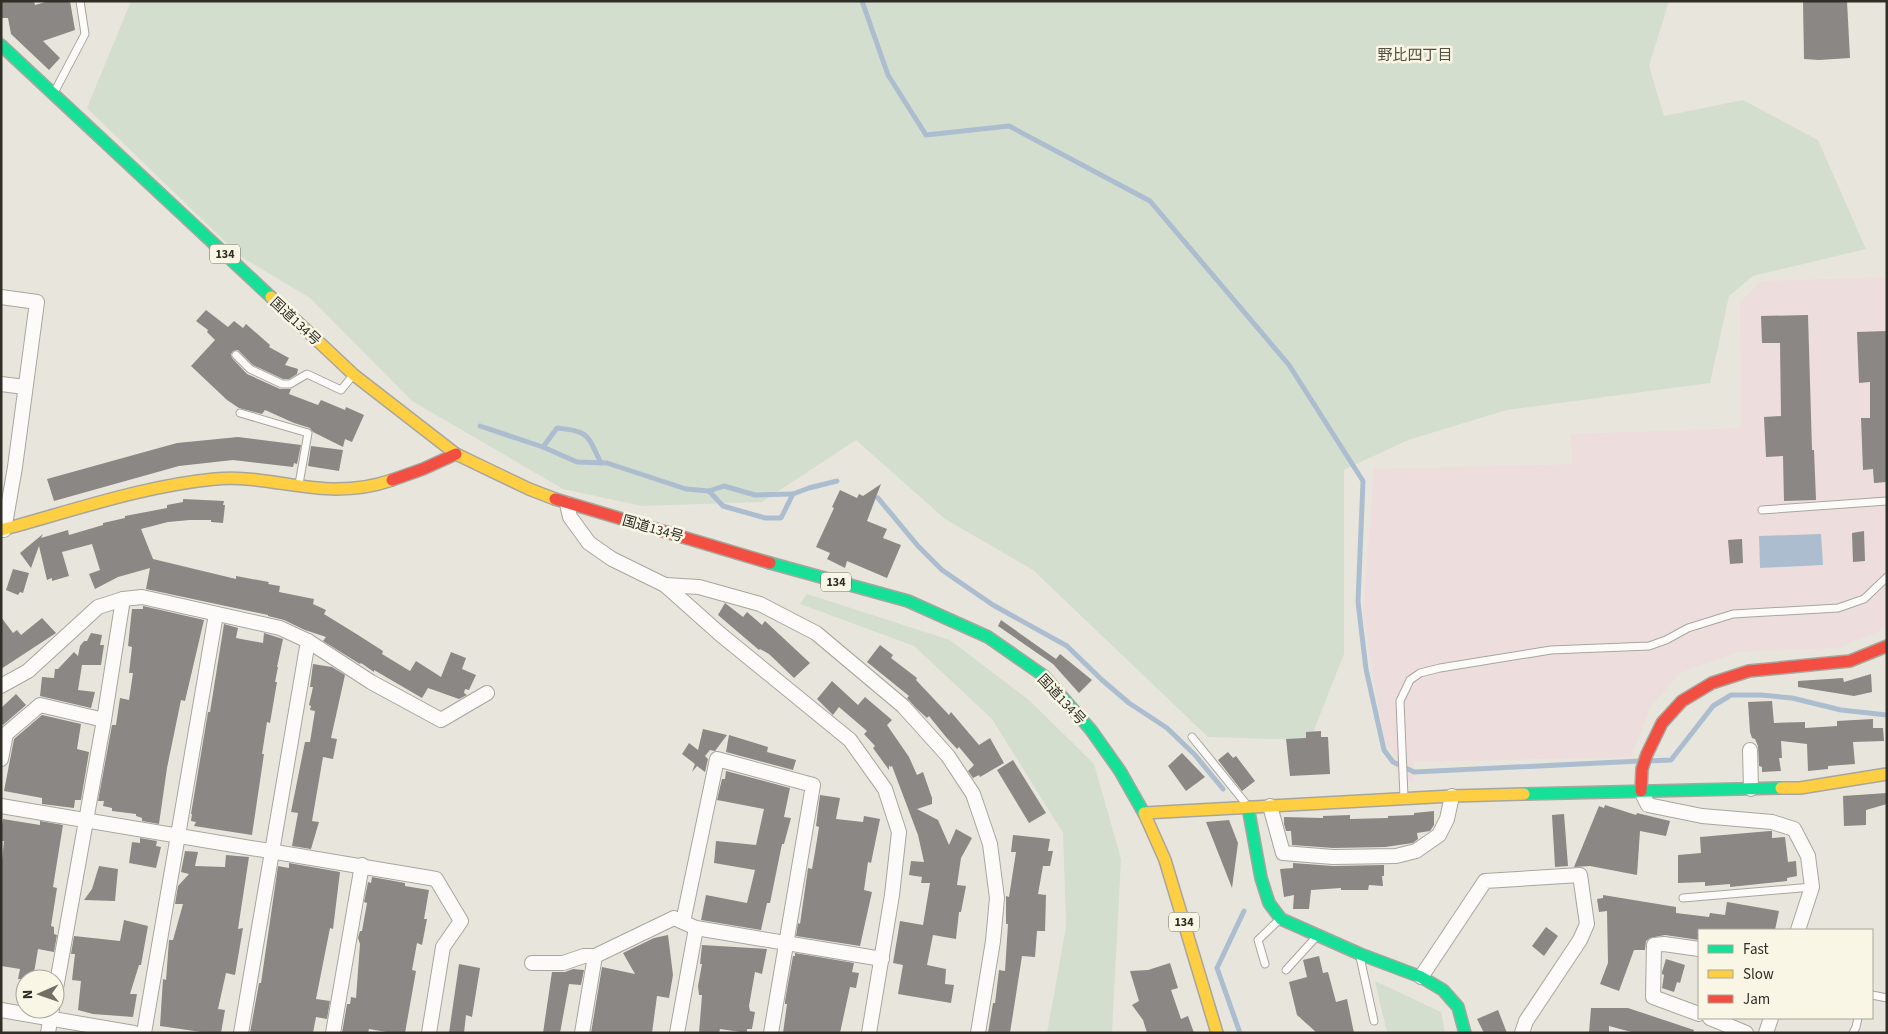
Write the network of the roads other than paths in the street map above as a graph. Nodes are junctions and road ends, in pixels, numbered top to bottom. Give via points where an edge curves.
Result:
1 (80, 1) edge
2 (1, 45) edge
3 (54, 93) junction
4 (1, 297) edge
5 (236, 355) dead end
6 (354, 375) junction
7 (1, 384) edge
8 (25, 387) junction
9 (240, 413) dead end
10 (456, 454) junction
11 (299, 484) junction
12 (1887, 501) edge
13 (567, 504) junction
14 (1762, 510) dead end
15 (3, 530) edge
16 (1887, 577) edge
17 (665, 585) junction
18 (123, 599) junction
19 (216, 614) junction
20 (308, 640) junction
21 (1887, 646) edge
22 (1, 686) edge
23 (487, 693) dead end
24 (104, 720) junction
25 (1192, 737) dead end
26 (1750, 750) dead end
27 (1, 759) edge
28 (1887, 774) edge
29 (1751, 789) junction
30 (1641, 791) junction
31 (1452, 796) junction
32 (1404, 798) junction
33 (1, 806) edge
34 (1270, 806) junction
35 (1248, 807) junction
36 (1144, 813) junction
37 (86, 821) junction
38 (178, 836) junction
39 (272, 851) junction
40 (362, 865) junction
41 (1812, 887) junction
42 (1683, 898) dead end
43 (1281, 918) junction
44 (689, 925) junction
45 (1798, 929) edge
46 (1317, 936) junction
47 (785, 942) junction
48 (1698, 949) edge
49 (1360, 954) junction
50 (595, 956) junction
51 (882, 959) junction
52 (532, 963) dead end
53 (1264, 964) dead end
54 (59, 969) edge
55 (1286, 970) dead end
56 (1421, 978) junction
57 (1873, 996) edge
58 (1887, 998) edge
59 (1, 1010) edge
60 (1698, 1014) edge
61 (1712, 1019) edge
62 (1771, 1019) edge
63 (1858, 1019) edge
64 (50, 1020) edge
65 (1374, 1021) dead end
66 (134, 1033) edge
67 (144, 1033) edge
68 (241, 1033) edge
69 (334, 1033) edge
70 (429, 1033) edge
71 (582, 1033) edge
72 (677, 1033) edge
73 (771, 1033) edge
74 (869, 1033) edge
75 (978, 1033) edge
76 (1217, 1033) edge
77 (1465, 1033) edge
78 (1522, 1033) edge
79 (1746, 1033) edge
80 (1766, 1033) edge
81 (1853, 1033) edge

1 - 3 lane via 84,34
2 - 3 main road, 国道134号 / 134
3 - 6 main road, 国道134号 / 134
4 - 8 street via 37,302
5 - 6 lane via 250,370 282,384 290,384 307,374 341,390
6 - 10 main road, 国道134号 / 134
7 - 8 street
8 - 15 street
9 - 11 lane via 308,433
10 - 11 main road via 402,479 348,490
10 - 13 main road, 国道134号 / 134 via 529,490
11 - 15 main road via 252,478 196,481 154,488
12 - 14 lane
13 - 17 street via 570,517 589,543 612,559
13 - 36 main road, 国道134号 / 134 via 908,601 988,637 1044,676 1091,730
16 - 32 lane via 1864,599 1838,608 1733,614 1688,628 1649,646 1551,650 1420,673 1410,680 1400,701
17 - 51 street via 850,740 885,788 899,832
17 - 75 street via 699,587 760,604 816,633 903,706 948,756 973,794 990,844 997,898
18 - 19 street via 142,597
18 - 22 street via 98,607 28,671
18 - 24 street
19 - 20 street via 280,628
19 - 38 street
20 - 23 street via 370,682 441,720
20 - 39 street
21 - 30 main road via 1850,661 1749,671 1712,683 1682,701 1662,723 1642,769
24 - 27 street via 40,705 6,734
24 - 37 street
25 - 35 lane
26 - 29 street
28 - 29 main road via 1800,788
29 - 30 main road
30 - 31 main road
30 - 41 street via 1648,804 1665,809 1772,822 1794,829 1808,856
31 - 32 main road
31 - 34 street via 1447,819 1439,835 1416,851 1396,856 1333,857 1283,853
32 - 34 main road
33 - 37 street
34 - 35 main road
35 - 36 main road
35 - 43 main road via 1261,878 1269,903
36 - 76 main road, 国道134号 / 134 via 1165,860
37 - 38 street
37 - 54 street
38 - 39 street
38 - 67 street
39 - 40 street
39 - 68 street
40 - 69 street
40 - 70 street via 436,879 461,921 443,947
41 - 42 lane
41 - 45 street
43 - 46 main road
43 - 53 lane via 1258,940
44 - 47 street
44 - 47 street via 717,759 813,785
44 - 50 street via 674,918
44 - 72 street
46 - 49 main road
46 - 55 lane
47 - 51 street
47 - 73 street
48 - 60 street via 1654,945 1653,997
49 - 56 main road
49 - 65 lane
50 - 52 street via 563,963
50 - 71 street
51 - 74 street
56 - 77 main road via 1444,990 1458,1007
56 - 78 street via 1486,881 1580,875 1587,924 1580,940 1526,1021
57 - 58 lane
59 - 64 street
61 - 79 street
62 - 80 street
63 - 81 lane
64 - 66 street

